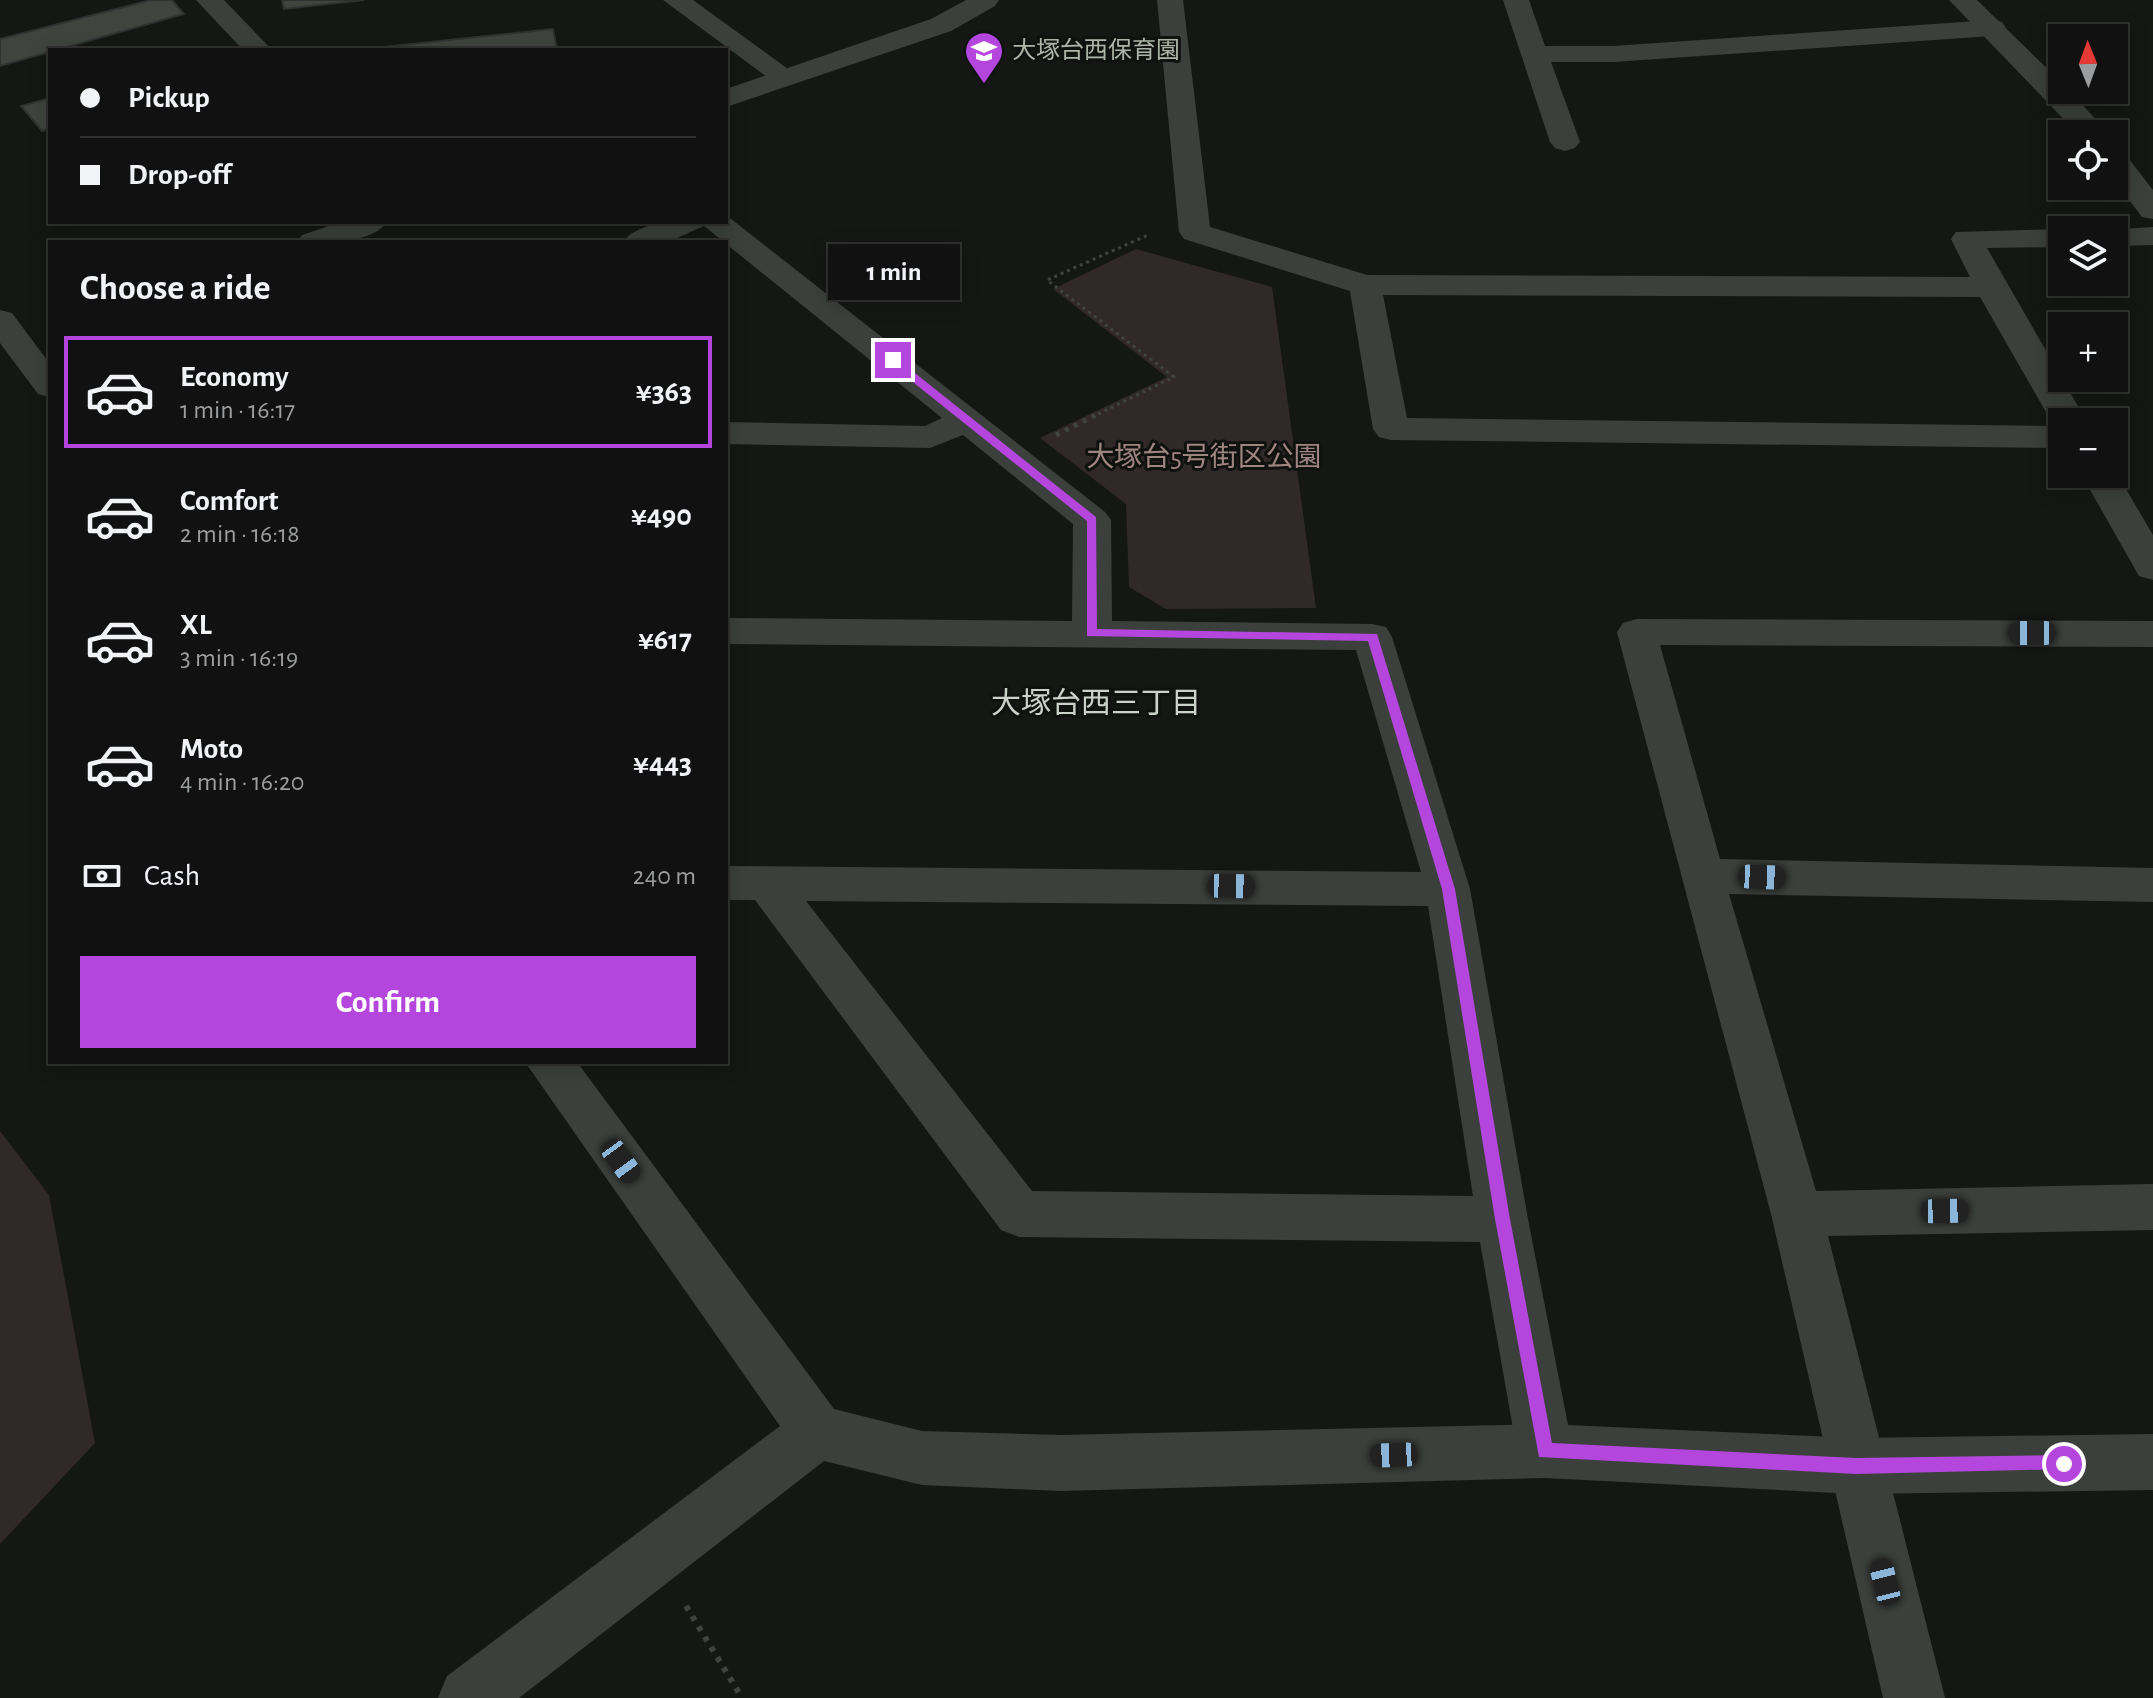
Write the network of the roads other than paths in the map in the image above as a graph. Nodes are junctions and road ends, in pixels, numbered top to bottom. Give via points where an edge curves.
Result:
1 (209, 0) edge
2 (676, 0) edge
3 (986, 0) edge
4 (1170, 0) edge
5 (1516, 0) edge
6 (1962, 0) edge
7 (1992, 28) junction
8 (256, 48) edge
9 (1537, 54) junction
10 (785, 77) junction
11 (728, 97) edge
12 (2081, 120) edge
13 (1565, 142) dead end
14 (2128, 178) edge
15 (2153, 210) edge
16 (365, 224) edge
17 (687, 224) edge
18 (720, 224) edge
19 (2153, 236) edge
20 (2128, 237) edge
21 (2048, 238) edge
22 (319, 240) edge
23 (644, 240) edge
24 (1365, 285) junction
25 (1991, 287) junction
26 (9, 332) edge
27 (48, 333) edge
28 (48, 384) edge
29 (2061, 408) edge
30 (968, 420) junction
31 (728, 433) edge
32 (2048, 437) edge
33 (2107, 488) edge
34 (2153, 567) edge
35 (728, 631) edge
36 (1092, 633) junction
37 (2153, 634) edge
38 (1702, 876) junction
39 (746, 882) edge
40 (2153, 885) edge
41 (1448, 889) junction
42 (550, 1064) edge
43 (2153, 1207) edge
44 (1797, 1214) junction
45 (1502, 1219) junction
46 (817, 1432) junction
47 (1545, 1451) junction
48 (2153, 1462) edge
49 (1856, 1466) junction
50 (469, 1698) edge
51 (1914, 1698) edge

1 - 8 street
2 - 10 street
3 - 10 street via 941,25
4 - 24 street via 1195,232
5 - 9 street
6 - 7 street
7 - 9 street via 1613,54
7 - 12 street
9 - 13 street
10 - 11 street
14 - 15 street
16 - 22 street
17 - 23 street
18 - 30 street
19 - 20 street
21 - 25 street via 1967,239
24 - 25 street
24 - 32 street via 1391,429
25 - 29 street
26 - 27 street
26 - 28 street
30 - 31 street via 930,437
30 - 36 street via 1092,520
33 - 34 street
35 - 36 street
36 - 41 street via 1372,637
37 - 38 street via 1637,632
38 - 40 street
38 - 44 street
39 - 41 street
39 - 45 street via 1019,1214
41 - 45 street
42 - 46 street
43 - 44 street
44 - 49 street
45 - 47 street
46 - 47 street via 922,1458 1061,1463
46 - 50 street
47 - 49 street
48 - 49 street
49 - 51 street

